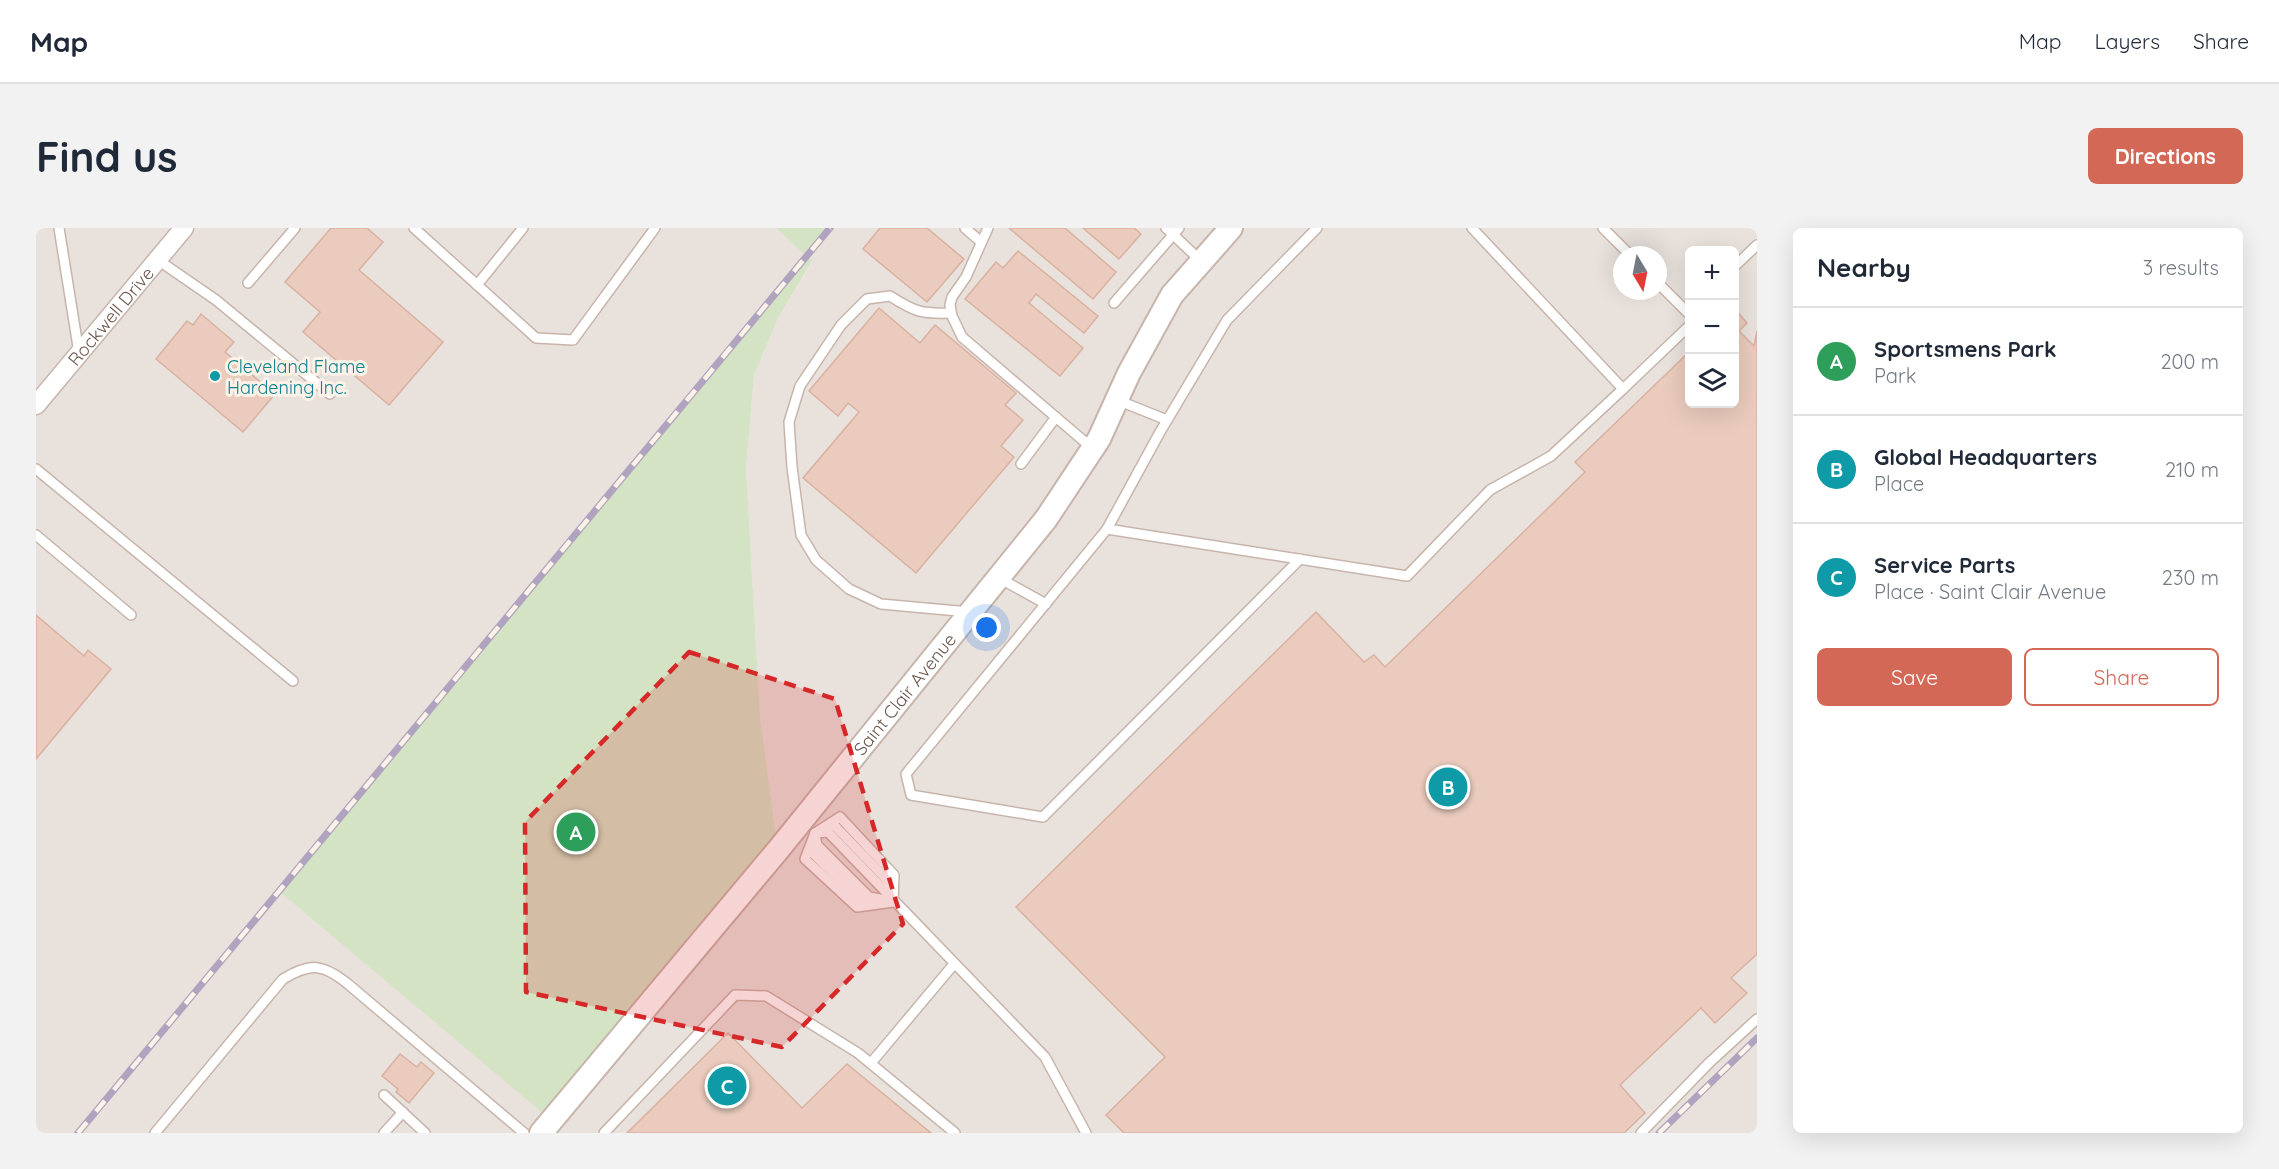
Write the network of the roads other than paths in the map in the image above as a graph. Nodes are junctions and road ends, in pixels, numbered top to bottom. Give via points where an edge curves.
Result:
1 (59, 228) edge
2 (184, 228) edge
3 (295, 228) edge
4 (414, 228) edge
5 (523, 228) edge
6 (655, 228) edge
7 (965, 228) edge
8 (988, 228) edge
9 (1231, 228) edge
10 (1317, 228) edge
11 (1472, 228) edge
12 (1604, 228) edge
13 (1173, 230) edge
14 (981, 242) junction
15 (1757, 245) edge
16 (1621, 246) edge
17 (158, 260) junction
18 (1201, 261) junction
19 (1739, 262) edge
20 (248, 283) dead end
21 (477, 285) junction
22 (1667, 292) edge
23 (1114, 303) dead end
24 (1685, 311) edge
25 (951, 312) junction
26 (1685, 329) edge
27 (79, 353) junction
28 (1623, 389) junction
29 (330, 394) dead end
30 (1117, 399) junction
31 (36, 405) edge
32 (1056, 417) junction
33 (1167, 420) junction
34 (1093, 448) junction
35 (1021, 464) dead end
36 (36, 469) edge
37 (1107, 529) junction
38 (36, 535) edge
39 (1300, 559) junction
40 (999, 578) junction
41 (1046, 604) junction
42 (971, 612) junction
43 (131, 615) dead end
44 (293, 681) dead end
45 (808, 827) junction
46 (893, 902) junction
47 (954, 964) junction
48 (1757, 1019) edge
49 (871, 1063) junction
50 (384, 1095) dead end
51 (403, 1112) junction
52 (155, 1133) edge
53 (384, 1133) edge
54 (425, 1133) edge
55 (524, 1133) edge
56 (541, 1133) edge
57 (604, 1133) edge
58 (955, 1133) edge
59 (1086, 1133) edge
60 (1641, 1133) edge

1 - 27 lane
2 - 17 street, Rockwell Drive
3 - 20 lane
4 - 21 lane
5 - 21 lane
6 - 21 lane via 573,340 536,338
7 - 14 lane
8 - 14 lane
9 - 18 street, Saint Clair Avenue
10 - 33 lane via 1227,320
11 - 28 lane
12 - 16 lane
13 - 18 lane
13 - 23 lane
14 - 25 lane via 966,277 952,297
15 - 19 lane
17 - 27 street, Rockwell Drive
17 - 29 lane via 216,300
18 - 30 street, Saint Clair Avenue via 1172,295
22 - 24 lane
25 - 32 lane via 962,337
25 - 42 lane via 927,314 890,296 867,299 841,325 800,387 789,423 801,535 816,560 849,589 881,604
26 - 28 lane
27 - 31 street, Rockwell Drive
28 - 39 lane via 1551,456 1490,490 1407,576
30 - 33 lane
30 - 34 street, Saint Clair Avenue
32 - 34 lane
32 - 35 lane
33 - 37 lane
34 - 40 street, Saint Clair Avenue via 1046,519
36 - 44 lane
37 - 39 lane
37 - 41 lane
38 - 43 lane
39 - 41 lane via 1043,817 911,795 906,774
40 - 41 lane
40 - 42 street, Saint Clair Avenue
42 - 45 street, Saint Clair Avenue
45 - 46 lane via 828,832
45 - 46 lane via 817,845 869,897
45 - 46 lane via 840,817 894,874
45 - 46 lane via 805,859 857,908
45 - 56 street, Saint Clair Avenue
46 - 47 lane
47 - 49 lane
47 - 59 lane via 1046,1057
48 - 60 lane
49 - 57 lane via 766,996 735,995
49 - 58 lane
50 - 51 lane
51 - 53 lane
51 - 54 lane
52 - 55 lane via 283,979 301,969 318,967 335,973

